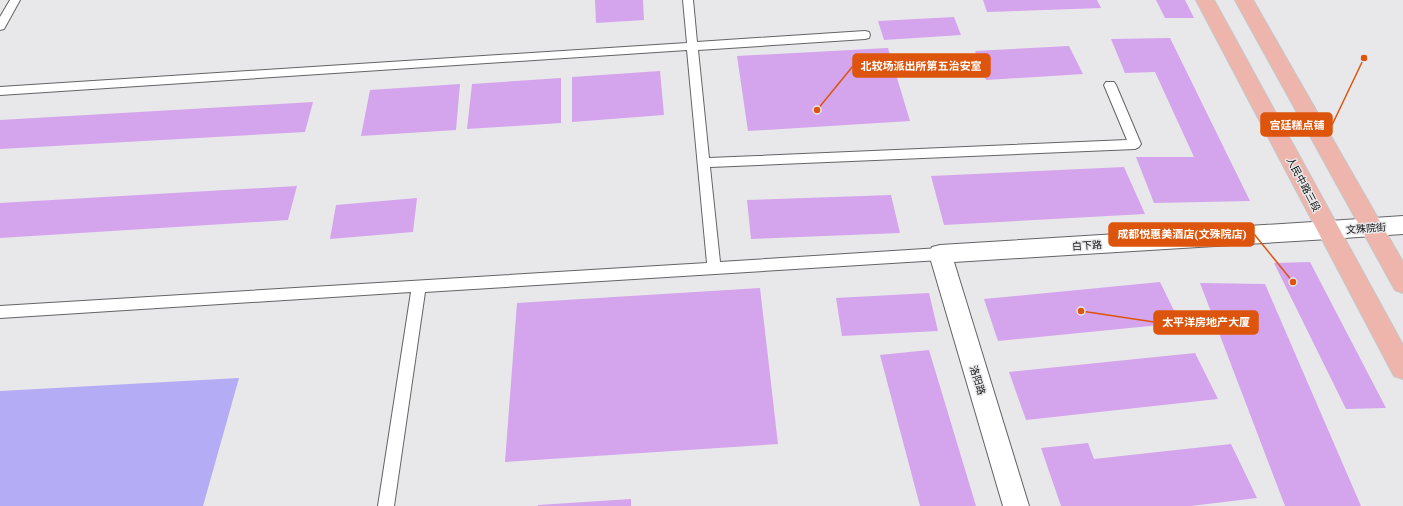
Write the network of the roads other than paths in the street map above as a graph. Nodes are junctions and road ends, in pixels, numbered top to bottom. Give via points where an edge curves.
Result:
1 (15, 0) edge
2 (688, 0) edge
3 (1205, 0) edge
4 (1244, 0) edge
5 (0, 26) edge
6 (865, 35) dead end
7 (693, 46) junction
8 (1110, 85) dead end
9 (0, 91) edge
10 (704, 163) junction
11 (1403, 225) edge
12 (1371, 227) junction
13 (1329, 230) junction
14 (940, 254) junction
15 (714, 268) junction
16 (1403, 283) edge
17 (419, 286) junction
18 (0, 312) edge
19 (1403, 368) edge
20 (386, 506) edge
21 (1016, 506) edge

1 - 5 lane
2 - 7 lane
3 - 13 main road, 人民中路三段
4 - 12 main road
6 - 7 lane
7 - 9 lane
7 - 10 lane
8 - 10 lane via 1135,144
10 - 15 lane
11 - 12 street, 文殊院街
12 - 13 street, 文殊院街
12 - 16 main road
13 - 14 street, 白下路
13 - 19 main road, 人民中路三段
14 - 15 lane
14 - 21 street, 洛阳路
15 - 17 lane
17 - 18 lane
17 - 20 lane

